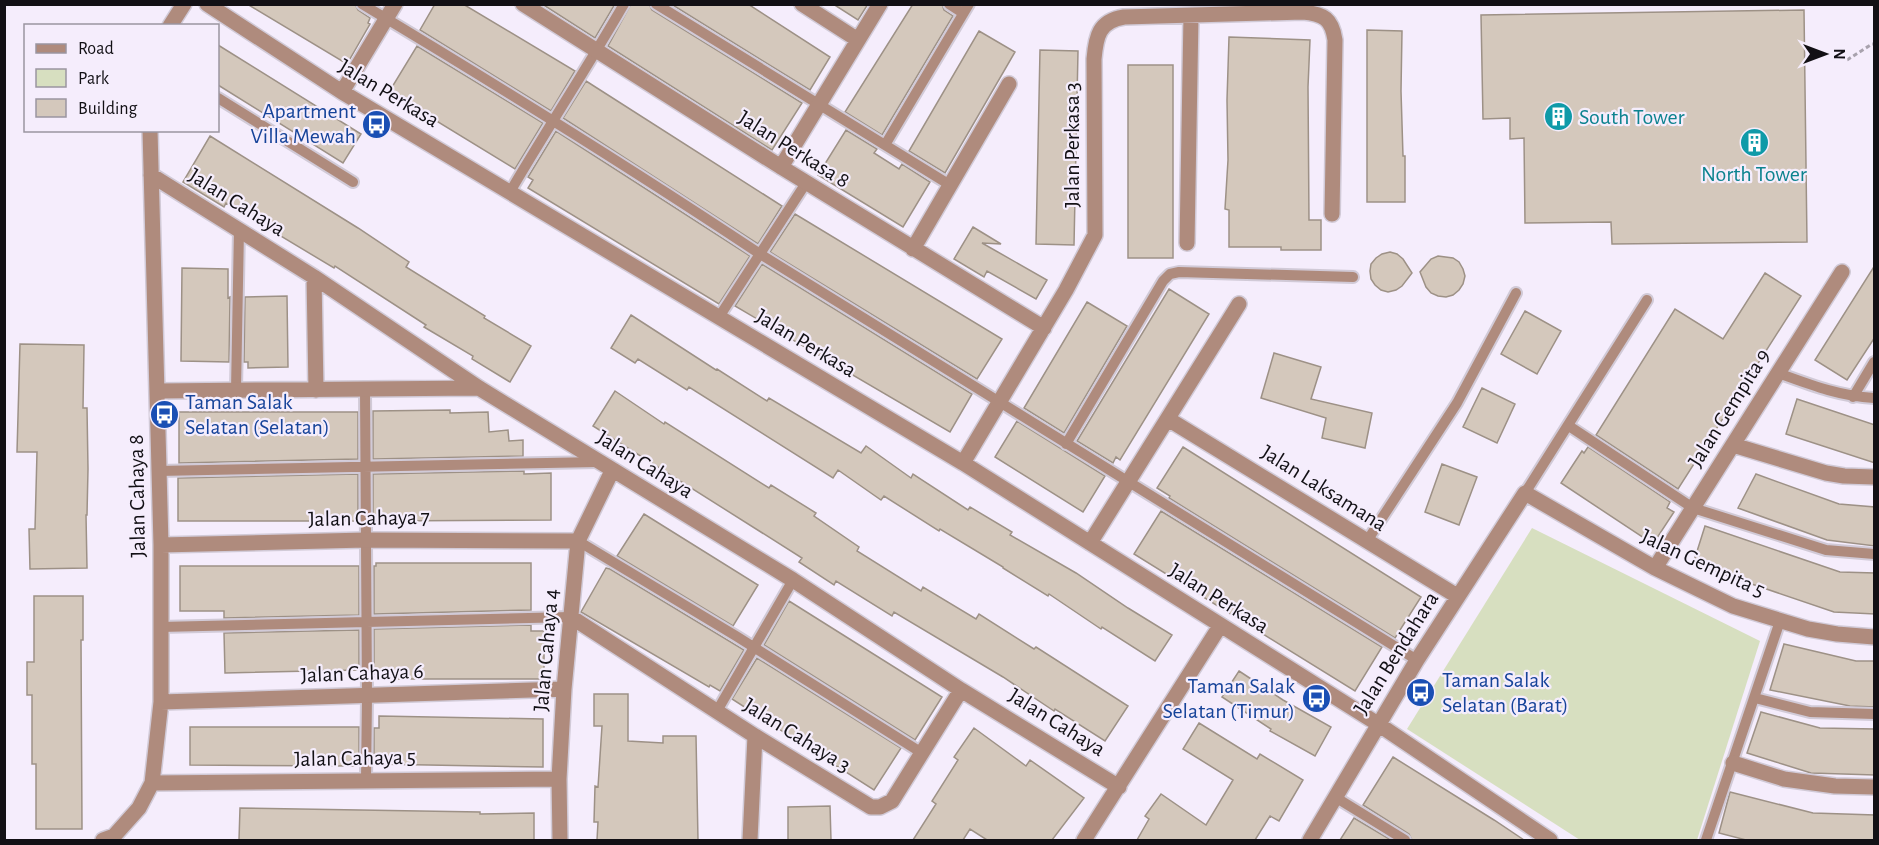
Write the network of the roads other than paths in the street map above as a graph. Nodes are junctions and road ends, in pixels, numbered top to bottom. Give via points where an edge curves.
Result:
1 (184, 4) edge
2 (207, 4) edge
3 (362, 4) edge
4 (395, 4) edge
5 (523, 4) edge
6 (624, 4) edge
7 (656, 4) edge
8 (802, 4) edge
9 (880, 4) edge
10 (949, 4) edge
11 (966, 9) edge
12 (1191, 16) junction
13 (386, 19) junction
14 (171, 24) edge
15 (858, 40) junction
16 (597, 51) junction
17 (1009, 84) dead end
18 (342, 92) junction
19 (219, 99) edge
20 (819, 105) junction
21 (552, 120) junction
22 (150, 132) edge
23 (885, 145) junction
24 (781, 167) junction
25 (152, 175) junction
26 (353, 182) dead end
27 (806, 183) junction
28 (950, 185) junction
29 (510, 192) junction
30 (1332, 214) dead end
31 (239, 229) junction
32 (1187, 243) dead end
33 (913, 249) junction
34 (760, 254) junction
35 (1842, 272) dead end
36 (314, 277) junction
37 (1353, 278) dead end
38 (1516, 294) dead end
39 (1647, 300) dead end
40 (1239, 304) dead end
41 (719, 317) junction
42 (1044, 328) junction
43 (1875, 362) edge
44 (1778, 373) junction
45 (479, 388) junction
46 (236, 390) junction
47 (316, 390) junction
48 (365, 390) junction
49 (158, 391) junction
50 (1853, 397) junction
51 (1875, 398) edge
52 (999, 403) junction
53 (1168, 418) junction
54 (1569, 426) junction
55 (1066, 444) junction
56 (1732, 445) junction
57 (599, 462) junction
58 (963, 463) junction
59 (365, 467) junction
60 (158, 471) junction
61 (612, 471) junction
62 (1875, 477) edge
63 (1128, 482) junction
64 (1525, 493) junction
65 (1693, 508) junction
66 (366, 540) junction
67 (578, 541) junction
68 (1367, 541) junction
69 (1090, 543) junction
70 (161, 545) junction
71 (1875, 554) edge
72 (1654, 568) junction
73 (793, 580) junction
74 (1457, 596) junction
75 (571, 617) junction
76 (1780, 621) junction
77 (366, 622) junction
78 (1220, 626) junction
79 (160, 627) junction
80 (1875, 637) edge
81 (752, 647) junction
82 (1417, 660) junction
83 (564, 689) junction
84 (961, 690) junction
85 (367, 696) junction
86 (1755, 698) junction
87 (161, 702) junction
88 (717, 711) junction
89 (1875, 714) edge
90 (1378, 724) junction
91 (755, 736) junction
92 (922, 753) junction
93 (1732, 763) junction
94 (559, 779) junction
95 (366, 780) junction
96 (152, 783) junction
97 (1119, 787) junction
98 (1875, 787) edge
99 (1335, 797) junction
100 (104, 840) edge
101 (560, 840) edge
102 (750, 840) edge
103 (1084, 840) edge
104 (1310, 840) edge
105 (1405, 840) edge
106 (1550, 840) edge
107 (1706, 840) edge

1 - 14 street
2 - 18 street, Jalan Perkasa
3 - 13 lane
4 - 13 street
5 - 16 street, Jalan Perkasa 8
6 - 16 lane
7 - 20 lane
8 - 15 street
9 - 15 street
10 - 11 lane
11 - 23 lane
12 - 30 street, Jalan Perkasa 3 via 1303,12 1315,13 1333,27
12 - 32 street
12 - 42 street, Jalan Perkasa 3 via 1115,19 1099,32 1094,59 1095,235
13 - 18 street
13 - 21 lane
15 - 20 street
16 - 21 lane
16 - 24 street, Jalan Perkasa 8
17 - 28 street
18 - 29 street, Jalan Perkasa
19 - 26 lane
20 - 23 lane
20 - 24 street
21 - 29 lane
21 - 34 lane
22 - 25 street, Jalan Cahaya 8
23 - 28 lane
24 - 27 street, Jalan Perkasa 8
25 - 31 street, Jalan Cahaya
25 - 49 street, Jalan Cahaya 8
27 - 33 street, Jalan Perkasa 8
27 - 34 lane
28 - 33 street
29 - 41 street, Jalan Perkasa
31 - 36 street, Jalan Cahaya
31 - 46 lane
33 - 42 street, Jalan Perkasa 8
34 - 41 lane
34 - 52 lane
35 - 44 street, Jalan Gempita 9
36 - 45 street, Jalan Cahaya
36 - 47 street
37 - 55 lane via 1170,274
38 - 68 lane via 1457,403
39 - 54 lane
40 - 53 street
41 - 58 street, Jalan Perkasa
42 - 52 street, Jalan Perkasa 3
43 - 50 lane
44 - 50 lane
44 - 56 street, Jalan Gempita 9
45 - 48 street
45 - 57 street, Jalan Cahaya
46 - 47 street
46 - 49 street
47 - 48 street
48 - 59 lane
49 - 60 street, Jalan Cahaya 8
50 - 51 lane
52 - 55 lane
52 - 58 street, Jalan Perkasa 3
53 - 63 street
53 - 68 street, Jalan Laksamana
54 - 64 lane
54 - 65 lane
55 - 63 lane
56 - 62 street via 1826,473
56 - 65 street, Jalan Gempita 9
57 - 59 lane
57 - 61 street, Jalan Cahaya
58 - 69 street, Jalan Perkasa
59 - 60 lane
59 - 66 lane
60 - 70 street, Jalan Cahaya 8
61 - 67 street, Jalan Cahaya 4
61 - 73 street, Jalan Cahaya
63 - 69 street
63 - 82 lane
64 - 72 street, Jalan Gempita 5
64 - 74 street, Jalan Bendahara
65 - 71 lane via 1826,550
65 - 72 street, Jalan Gempita 9
66 - 67 street, Jalan Cahaya 7
66 - 70 street, Jalan Cahaya 7
66 - 77 lane
67 - 75 street, Jalan Cahaya 4
67 - 81 lane
68 - 74 street, Jalan Laksamana
69 - 78 street, Jalan Perkasa
70 - 79 street, Jalan Cahaya 8
72 - 76 street, Jalan Gempita 5 via 1733,606
73 - 81 lane
73 - 84 street, Jalan Cahaya
74 - 82 street, Jalan Bendahara
75 - 77 lane
75 - 83 street, Jalan Cahaya 4
75 - 88 street, Jalan Cahaya 3
76 - 80 street, Jalan Gempita 5 via 1817,631
76 - 86 lane
77 - 79 lane
77 - 85 lane
78 - 90 street, Jalan Perkasa
78 - 97 street
79 - 87 street, Jalan Cahaya 8
81 - 88 lane
81 - 92 lane
82 - 90 street, Jalan Bendahara
83 - 85 street, Jalan Cahaya 6
83 - 94 street, Jalan Cahaya 4
84 - 92 street, Jalan Cahaya 3
84 - 97 street, Jalan Cahaya
85 - 87 street, Jalan Cahaya 6
85 - 95 lane
86 - 89 lane via 1810,712
86 - 93 lane
87 - 96 street, Jalan Cahaya 8
88 - 91 street, Jalan Cahaya 3
90 - 99 street, Jalan Bendahara
90 - 106 street, Jalan Perkasa
91 - 92 street, Jalan Cahaya 3 via 871,807 892,801
91 - 102 street
93 - 98 street via 1784,779
93 - 107 lane
94 - 95 street, Jalan Cahaya 5
94 - 101 street, Jalan Cahaya 4
95 - 96 street, Jalan Cahaya 5
96 - 100 street, Jalan Cahaya 8 via 140,808 114,836
97 - 103 street
99 - 104 street, Jalan Bendahara
99 - 105 lane

